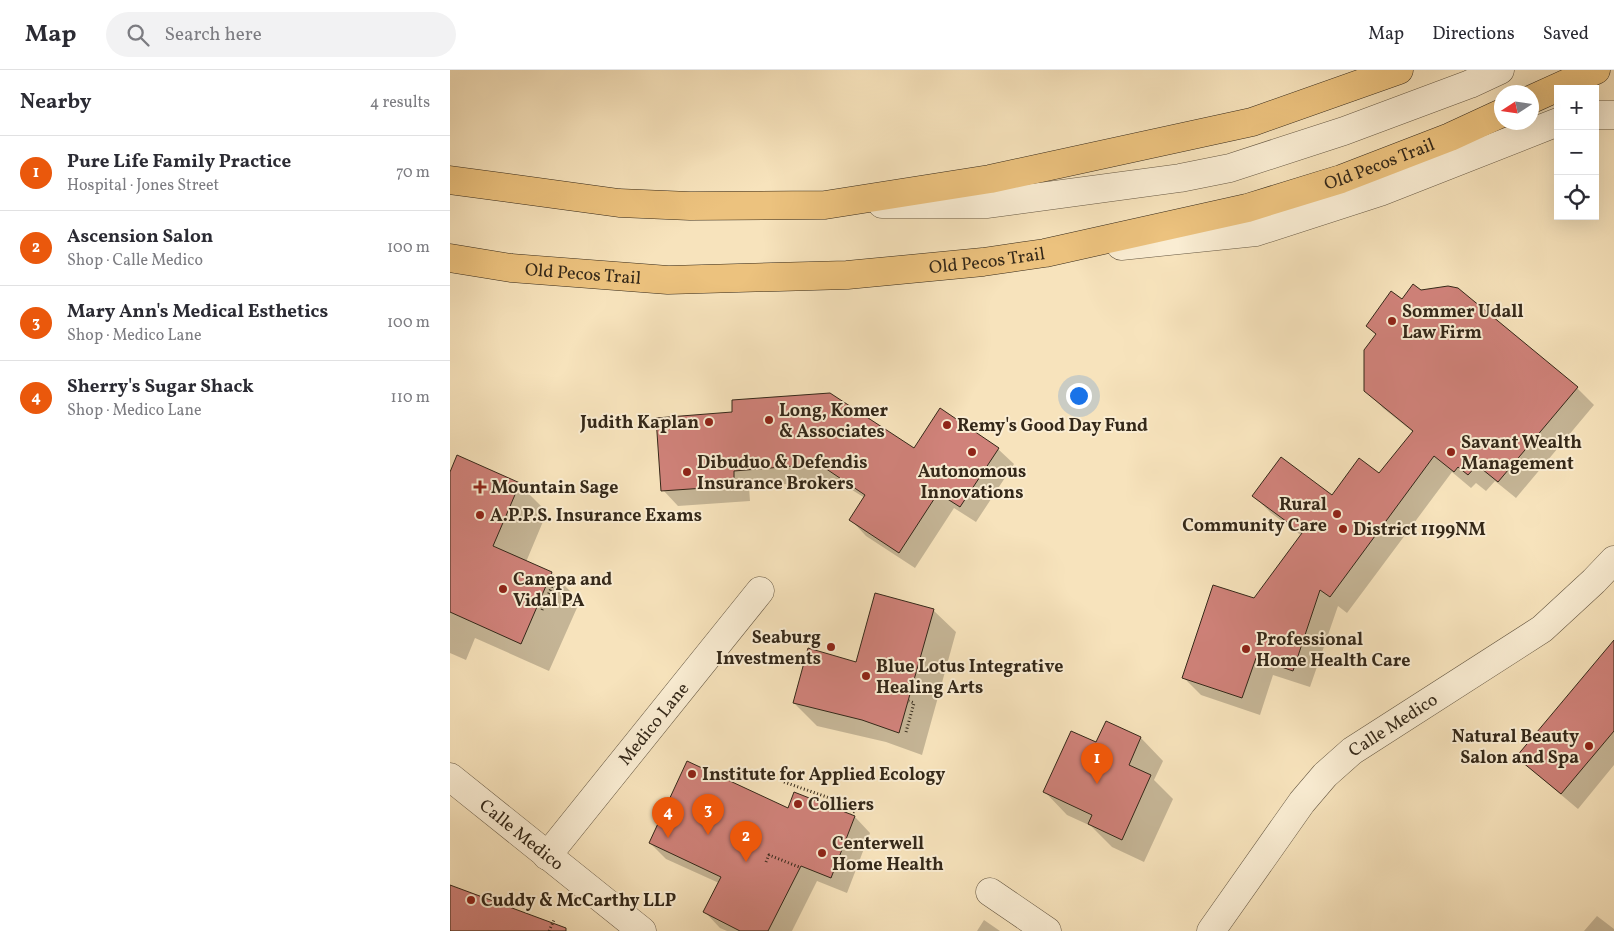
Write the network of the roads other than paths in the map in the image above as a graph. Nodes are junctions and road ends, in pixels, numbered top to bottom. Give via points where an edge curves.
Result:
1 (1399, 70) edge
2 (1500, 70) edge
3 (1596, 70) edge
4 (1539, 97) edge
5 (1599, 114) edge
6 (1614, 115) edge
7 (1494, 117) edge
8 (1554, 124) edge
9 (450, 180) edge
10 (825, 205) junction
11 (1045, 253) junction
12 (450, 258) edge
13 (1614, 560) edge
14 (760, 591) dead end
15 (450, 777) edge
16 (547, 856) junction
17 (990, 892) dead end
18 (642, 931) edge
19 (1048, 931) edge
20 (1211, 931) edge

1 - 10 main road via 1252,122 990,179
2 - 10 street via 1344,131 1230,168 1180,178 988,204
3 - 4 main road
5 - 6 street
7 - 11 main road, Old Pecos Trail via 1341,179 1247,208
8 - 11 street via 1380,192 1256,232
9 - 10 main road via 619,203
11 - 12 main road, Old Pecos Trail via 847,275 668,280 512,268
13 - 20 street, Calle Medico via 1542,630 1352,751 1302,802
14 - 16 street, Medico Lane
15 - 16 street, Calle Medico
16 - 18 street, Calle Medico
17 - 19 street

